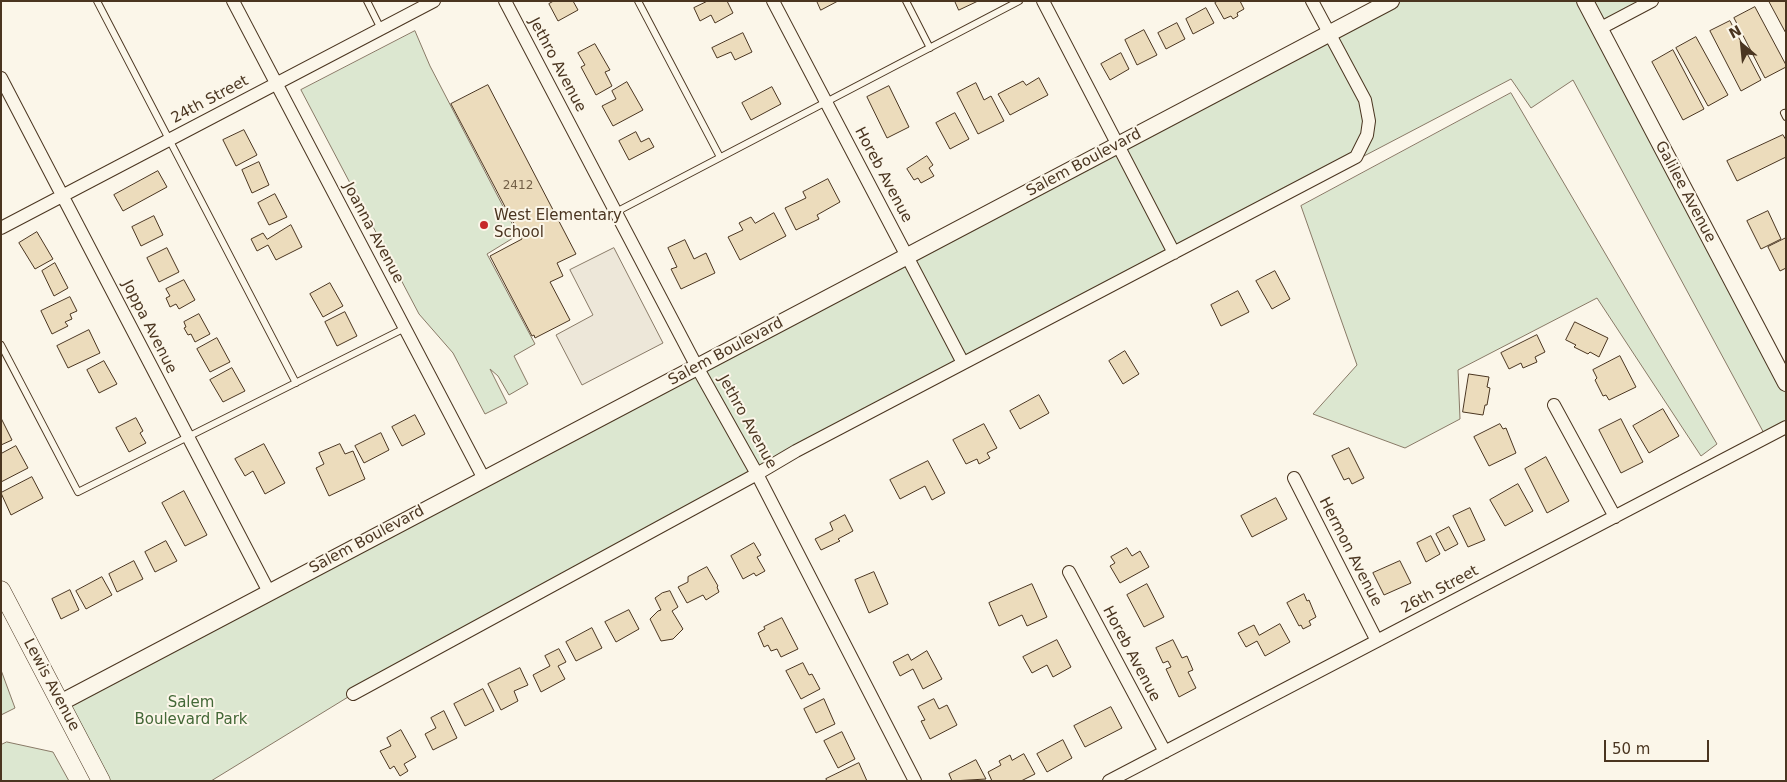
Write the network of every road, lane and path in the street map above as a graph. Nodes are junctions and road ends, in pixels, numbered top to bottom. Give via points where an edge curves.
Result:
1 (97, 1) edge
2 (233, 1) edge
3 (367, 1) edge
4 (434, 1) edge
5 (505, 1) edge
6 (638, 1) edge
7 (906, 1) edge
8 (1020, 1) edge
9 (1043, 1) edge
10 (1312, 1) edge
11 (1392, 1) edge
12 (1585, 1) edge
13 (1652, 1) edge
14 (778, 3) edge
15 (381, 29) junction
16 (1599, 29) junction
17 (1329, 34) junction
18 (930, 48) junction
19 (1, 78) edge
20 (276, 84) junction
21 (826, 102) junction
22 (169, 140) junction
23 (1118, 146) junction
24 (720, 157) junction
25 (62, 196) junction
26 (616, 212) junction
27 (1, 228) edge
28 (1174, 253) junction
29 (907, 257) junction
30 (405, 328) junction
31 (1, 345) edge
32 (963, 363) junction
33 (697, 367) junction
34 (296, 383) junction
35 (1786, 383) edge
36 (1554, 405) dead end
37 (1786, 427) edge
38 (188, 437) junction
39 (757, 474) junction
40 (1294, 478) dead end
41 (484, 479) junction
42 (1615, 517) junction
43 (1069, 572) dead end
44 (1, 590) edge
45 (269, 592) junction
46 (1377, 641) junction
47 (352, 694) dead end
48 (60, 703) junction
49 (1165, 752) junction
50 (101, 781) edge
51 (915, 781) edge
52 (1108, 781) edge

1 - 22 lane
2 - 20 street, Joanna Avenue
3 - 15 lane
4 - 15 street, 24th Street
5 - 26 street, Jethro Avenue
6 - 24 lane
7 - 18 lane
8 - 18 lane
9 - 23 street
10 - 17 street
11 - 17 street, Salem Boulevard
12 - 16 street, Galilee Avenue
13 - 16 street
14 - 21 street, Horeb Avenue
15 - 20 street, 24th Street
16 - 35 street, Galilee Avenue
17 - 23 street, Salem Boulevard
17 - 28 street via 1365,100 1369,121 1367,135 1356,158
18 - 21 lane
19 - 25 street, Joppa Avenue
20 - 22 street, 24th Street
20 - 30 street, Joanna Avenue
21 - 24 lane
21 - 29 street, Horeb Avenue
22 - 25 street, 24th Street
22 - 34 lane
23 - 28 street
23 - 29 street, Salem Boulevard
24 - 26 lane
25 - 27 street, 24th Street
25 - 38 street, Joppa Avenue
26 - 33 street, Jethro Avenue
28 - 32 street
29 - 32 street, Horeb Avenue
29 - 33 street, Salem Boulevard
30 - 34 lane
30 - 41 street, Joanna Avenue
31 - 38 lane via 78,492
32 - 39 street via 796,450
33 - 39 street, Jethro Avenue
33 - 41 street, Salem Boulevard
34 - 38 lane
36 - 42 street
37 - 42 street, 26th Street
38 - 45 street, Joppa Avenue
39 - 47 street
39 - 51 street, Jethro Avenue
40 - 46 street, Hermon Avenue
41 - 45 street, Salem Boulevard
42 - 46 street, 26th Street
43 - 49 street, Horeb Avenue
44 - 48 main road, Lewis Avenue
45 - 48 street, Salem Boulevard
46 - 49 street, 26th Street
48 - 50 main road, Lewis Avenue
49 - 52 street, 26th Street

